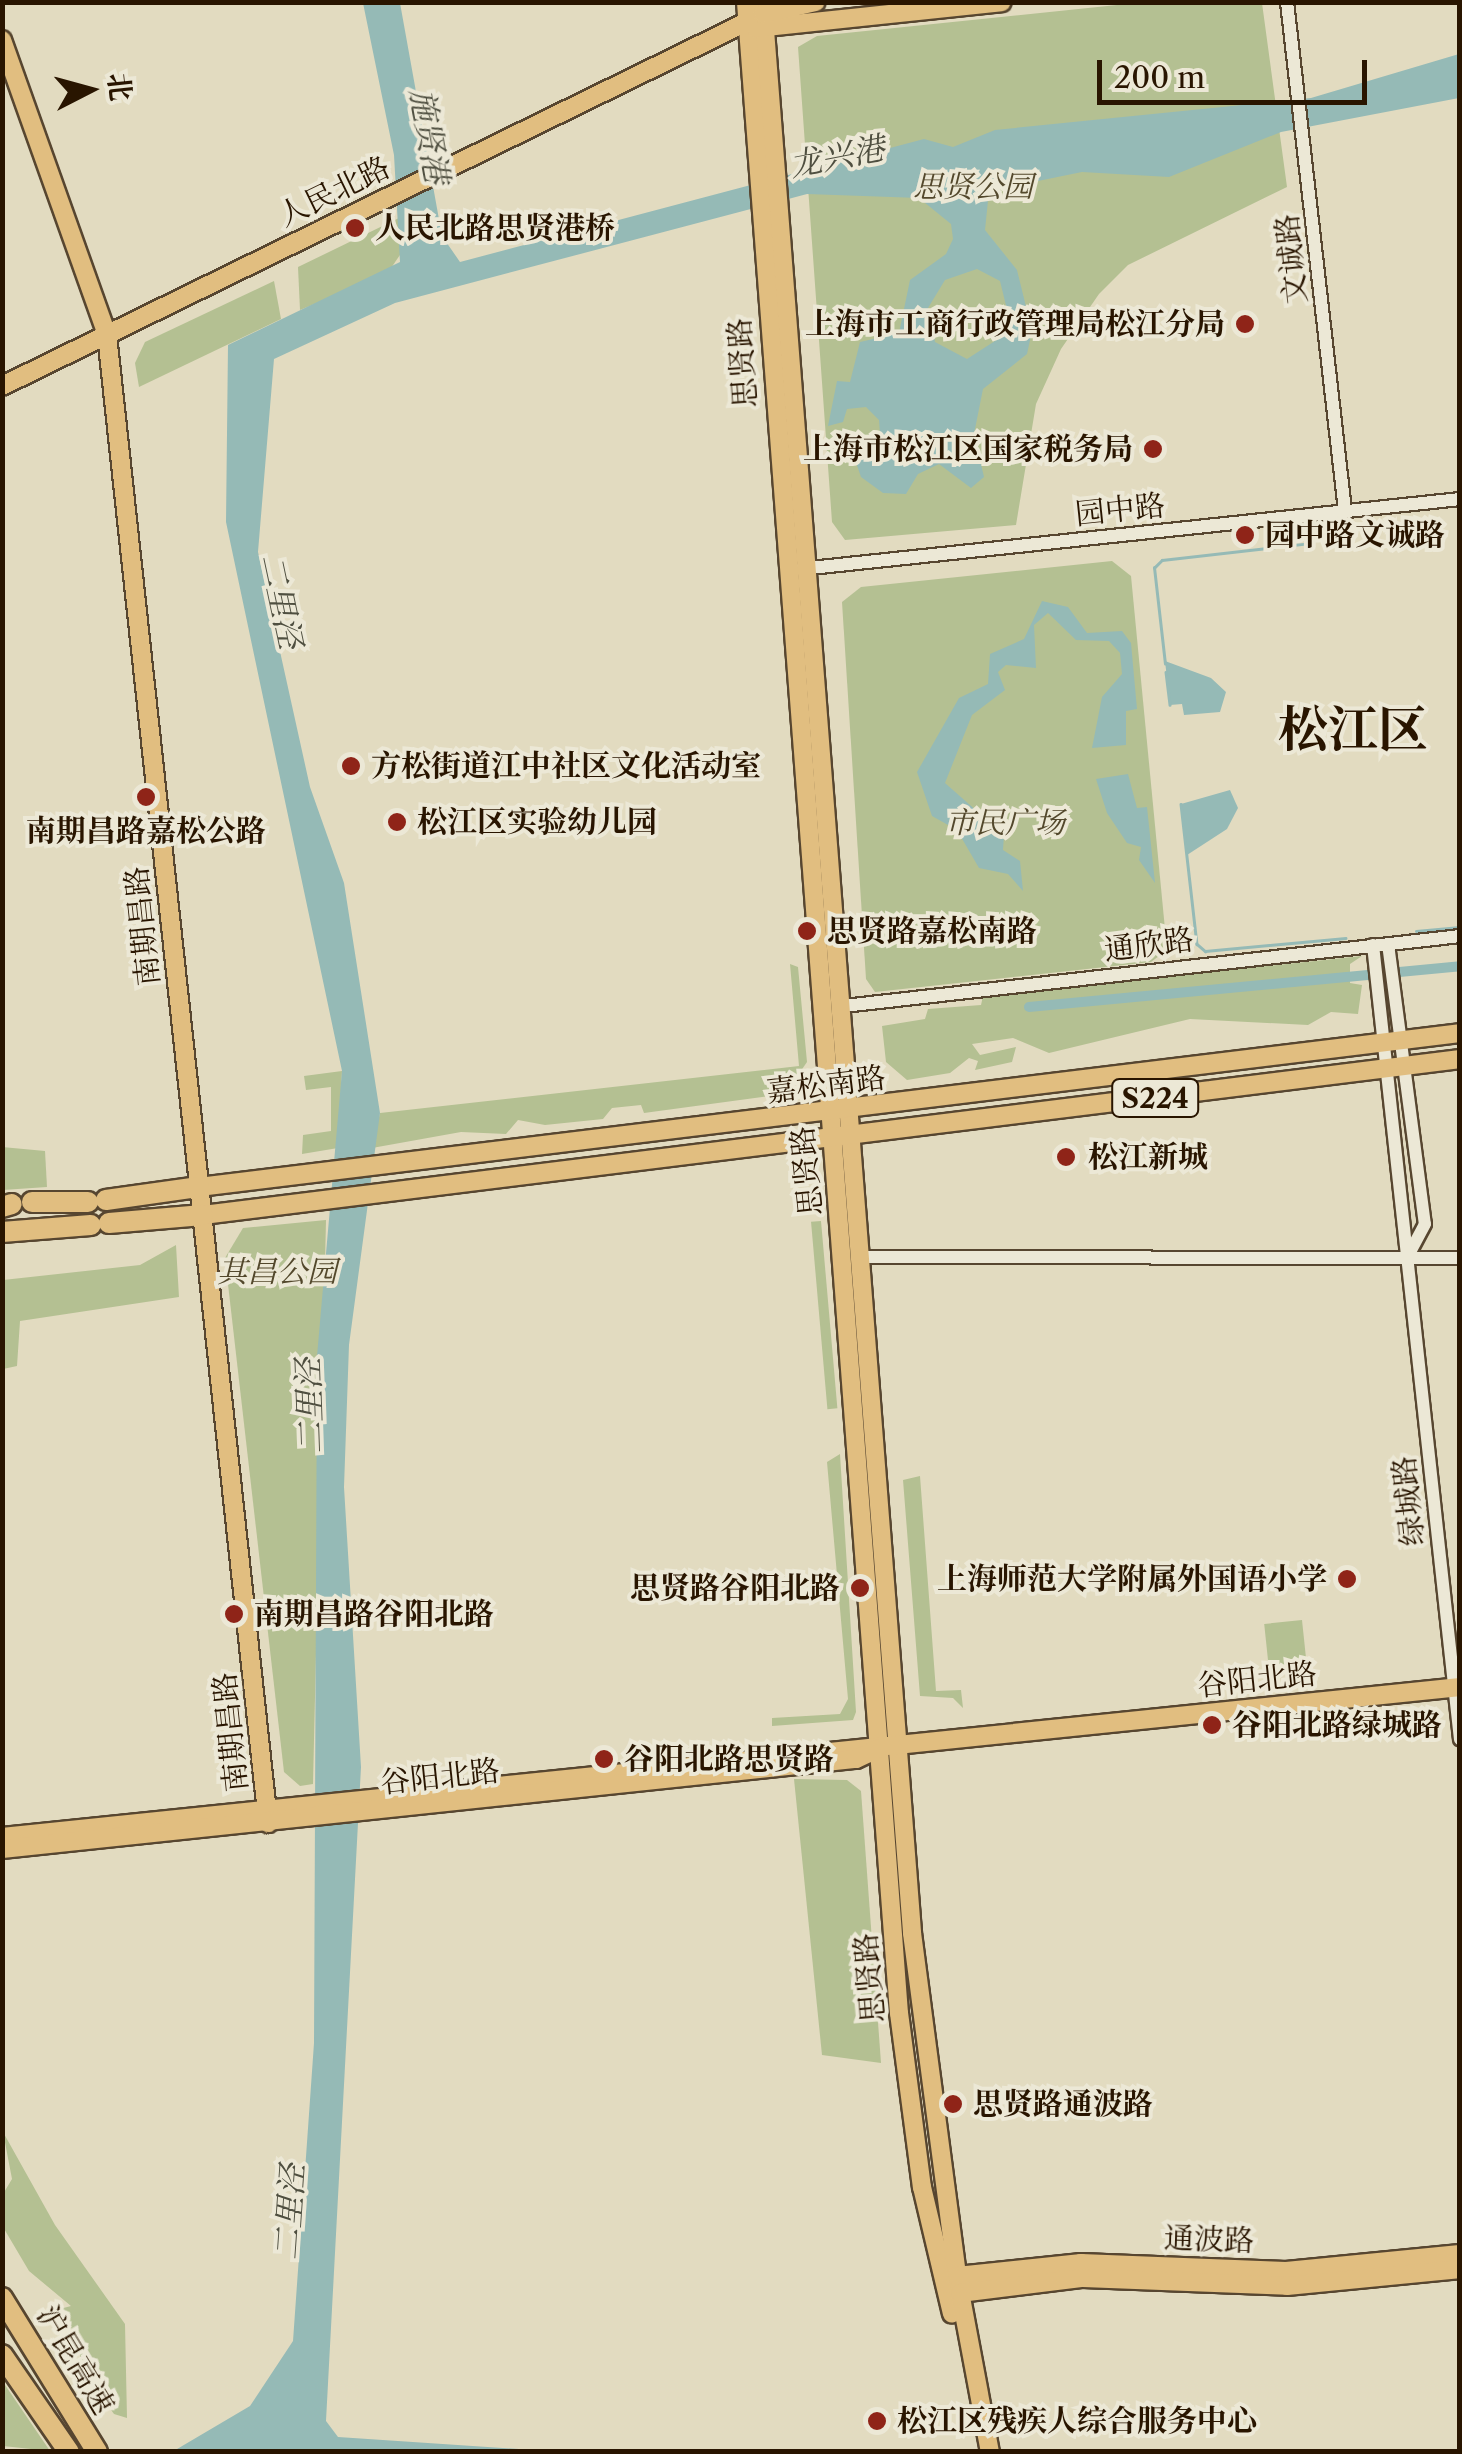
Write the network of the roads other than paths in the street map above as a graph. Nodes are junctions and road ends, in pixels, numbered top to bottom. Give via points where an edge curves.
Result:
1 (816, 2) edge
2 (1002, 2) edge
3 (1288, 2) edge
4 (756, 12) edge
5 (746, 26) junction
6 (2, 40) edge
7 (107, 335) junction
8 (2, 386) edge
9 (1460, 498) edge
10 (1345, 510) junction
11 (810, 568) junction
12 (786, 571) junction
13 (1460, 936) edge
14 (1381, 950) junction
15 (844, 1006) junction
16 (1460, 1034) edge
17 (1391, 1041) junction
18 (1460, 1059) edge
19 (1406, 1066) junction
20 (1384, 1069) junction
21 (848, 1110) junction
22 (829, 1112) junction
23 (841, 1137) junction
24 (200, 1187) junction
25 (12, 1205) edge
26 (202, 1214) junction
27 (2, 1232) edge
28 (861, 1257) junction
29 (1408, 1258) junction
30 (1460, 1258) edge
31 (1457, 1688) edge
32 (1460, 1739) edge
33 (890, 1746) junction
34 (268, 1816) junction
35 (2, 1837) edge
36 (2, 1850) edge
37 (1460, 2254) edge
38 (1460, 2269) edge
39 (954, 2283) junction
40 (2, 2298) edge
41 (961, 2328) junction
42 (2, 2356) edge
43 (69, 2452) edge
44 (96, 2452) edge
45 (980, 2452) edge
46 (990, 2452) edge

1 - 4 main road, 人民北路
2 - 4 main road, 人民北路
3 - 10 street, 文诚路
4 - 5 main road, 人民北路
4 - 11 main road, 思贤路 via 778,179
5 - 7 main road, 人民北路
5 - 12 main road, 思贤路
6 - 7 main road, 南期昌路
7 - 8 main road, 人民北路
7 - 24 main road, 南期昌路
9 - 10 street, 园中路
10 - 11 street, 园中路
11 - 12 street, 园中路
11 - 15 main road, 思贤路
12 - 22 main road, 思贤路
13 - 14 street, 通欣路
14 - 15 street, 通欣路
14 - 17 street, 绿城路
15 - 21 main road, 思贤路
16 - 17 main road, 嘉松南路 / S224
17 - 19 street, 绿城路
17 - 20 street, 绿城路
17 - 21 main road, 嘉松南路 / S224
18 - 19 main road, 嘉松南路 / S224
19 - 20 main road, 嘉松南路 / S224
19 - 29 street, 绿城路 via 1425,1224
20 - 23 main road, 嘉松南路 / S224
20 - 29 street, 绿城路
21 - 22 main road, 嘉松南路 / S224
21 - 23 main road, 思贤路
22 - 23 main road, 思贤路
22 - 24 main road, 嘉松南路 / S224
23 - 26 main road, 嘉松南路 / S224
23 - 28 main road, 思贤路
23 - 33 main road, 思贤路
24 - 25 highway
24 - 26 main road, 南期昌路
26 - 27 highway
26 - 34 main road, 南期昌路
28 - 29 street
28 - 33 main road, 思贤路
29 - 30 street
29 - 31 street, 绿城路
31 - 32 street, 绿城路
31 - 33 main road, 谷阳北路
33 - 34 main road, 谷阳北路
33 - 39 main road, 思贤路 via 899,2014 922,2187
34 - 35 main road, 谷阳北路
34 - 36 main road, 谷阳北路
37 - 39 main road, 通波路 via 1286,2271 1081,2263
38 - 39 main road, 通波路 via 1287,2286 1082,2278
39 - 41 main road, 思贤路
40 - 44 highway, 沪昆高速
41 - 45 main road
41 - 46 main road
42 - 43 highway, 沪昆高速

